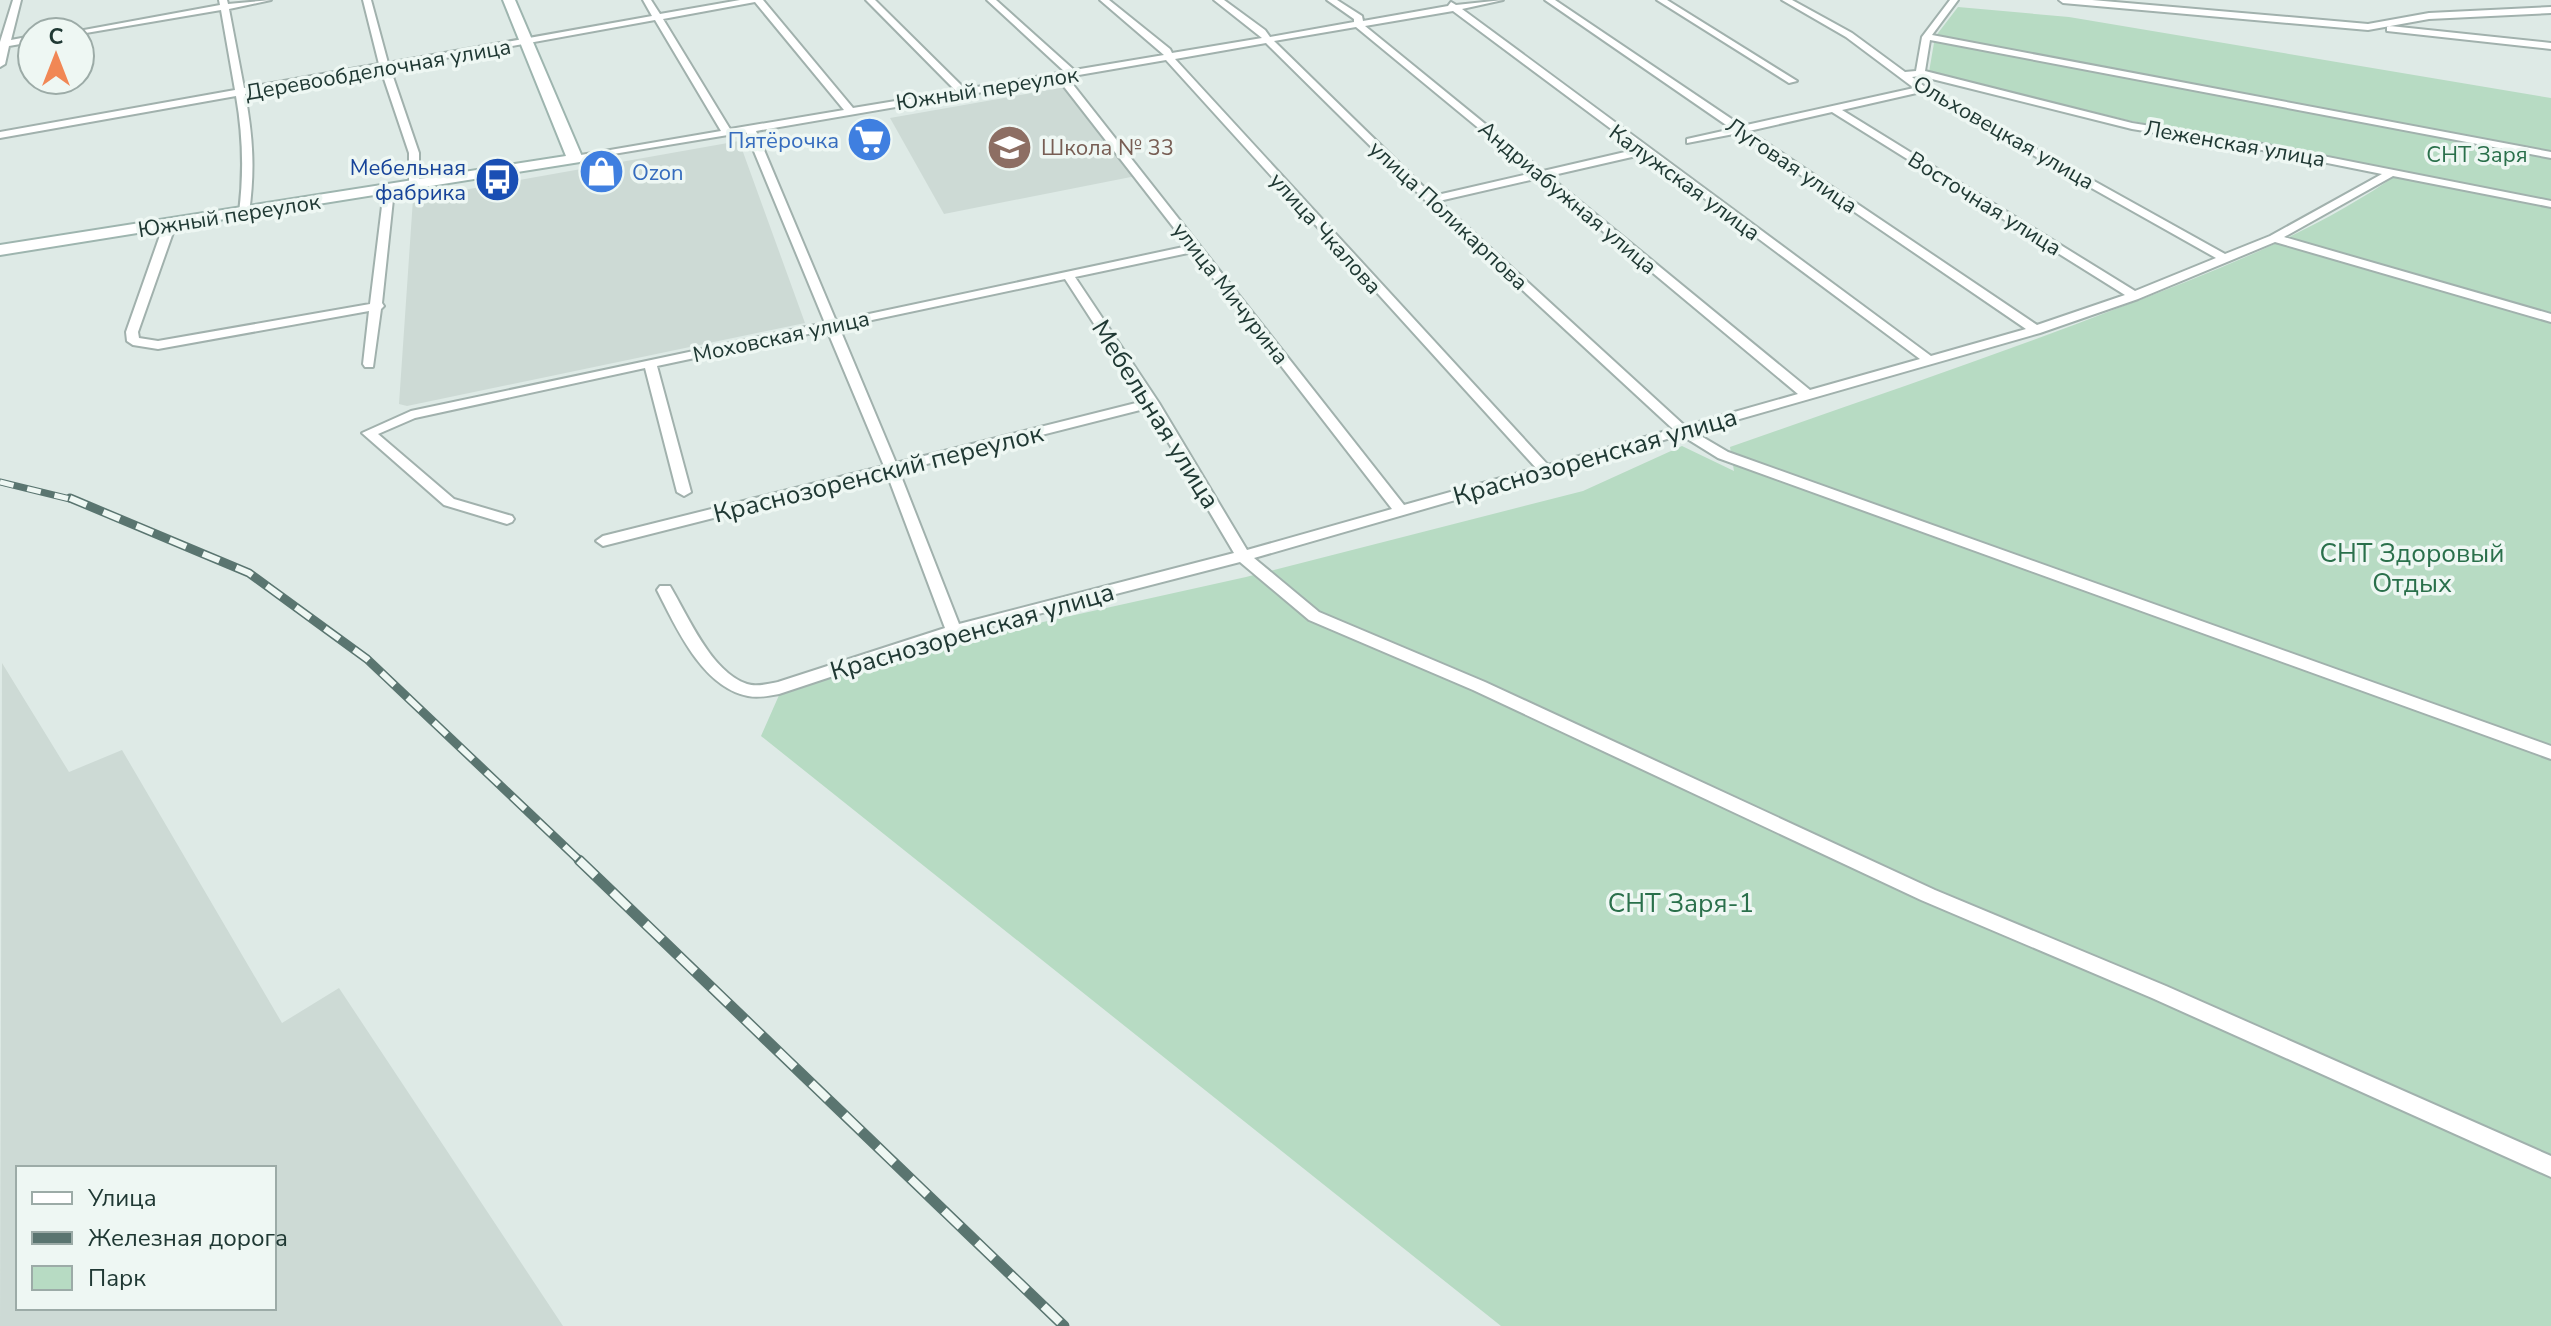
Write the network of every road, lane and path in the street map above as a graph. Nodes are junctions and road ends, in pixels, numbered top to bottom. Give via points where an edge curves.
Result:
1 (17, 0) edge
2 (267, 0) edge
3 (367, 0) edge
4 (509, 0) edge
5 (647, 0) edge
6 (756, 0) edge
7 (870, 0) edge
8 (991, 0) edge
9 (1104, 0) edge
10 (1218, 0) edge
11 (1331, 0) edge
12 (1443, 0) edge
13 (1499, 0) edge
14 (1549, 0) edge
15 (1661, 0) edge
16 (1786, 0) edge
17 (1954, 0) edge
18 (2063, 0) edge
19 (224, 4) edge
20 (1455, 8) junction
21 (2551, 10) edge
22 (658, 19) junction
23 (1358, 24) junction
24 (2368, 27) junction
25 (96, 28) edge
26 (1926, 37) junction
27 (1269, 40) junction
28 (528, 42) junction
29 (2, 44) edge
30 (2551, 46) edge
31 (1169, 58) junction
32 (0, 64) edge
33 (385, 68) junction
34 (1920, 73) junction
35 (1067, 75) junction
36 (1905, 75) junction
37 (1792, 81) dead end
38 (1922, 89) junction
39 (963, 92) junction
40 (239, 95) junction
41 (1835, 110) junction
42 (850, 111) junction
43 (750, 129) junction
44 (1740, 130) junction
45 (727, 133) junction
46 (0, 135) edge
47 (1691, 141) dead end
48 (1644, 151) junction
49 (2551, 155) edge
50 (575, 159) junction
51 (2393, 172) junction
52 (1540, 174) junction
53 (414, 186) junction
54 (389, 190) junction
55 (1431, 200) junction
56 (2551, 204) edge
57 (244, 213) junction
58 (170, 224) junction
59 (2274, 238) junction
60 (1197, 248) junction
61 (0, 250) edge
62 (2226, 259) junction
63 (1067, 274) junction
64 (2134, 296) junction
65 (378, 306) junction
66 (2551, 318) edge
67 (831, 325) junction
68 (2036, 330) junction
69 (1930, 361) junction
70 (369, 364) dead end
71 (650, 365) junction
72 (1808, 395) junction
73 (1152, 403) junction
74 (1682, 430) junction
75 (892, 470) junction
76 (1546, 471) junction
77 (684, 492) dead end
78 (1401, 511) junction
79 (507, 519) dead end
80 (603, 541) dead end
81 (1243, 556) junction
82 (665, 590) dead end
83 (954, 631) junction
84 (2551, 753) edge
85 (2551, 1167) edge

1 - 29 street
2 - 19 street
3 - 33 street
4 - 28 main road
5 - 22 street
6 - 22 street, Деревообделочная улица
6 - 42 street
7 - 39 street
8 - 35 street, улица Мичурина
9 - 31 street, улица Чкалова
10 - 27 street, улица Поликарпова
11 - 23 street, Андриабужная улица via 1359,18
12 - 20 street, Калужская улица
13 - 20 street, Южный переулок
14 - 44 street, Луговая улица
15 - 37 street
16 - 36 street, Ольховецкая улица
17 - 26 street
18 - 24 street
19 - 25 street
19 - 40 street
20 - 23 street, Южный переулок
20 - 48 street, Калужская улица
21 - 24 street via 2429,16
22 - 28 street, Деревообделочная улица
22 - 45 street
23 - 27 street, Южный переулок
23 - 52 street, Андриабужная улица
24 - 30 street
26 - 34 street
26 - 49 street
27 - 31 street, Южный переулок
27 - 55 street, улица Поликарпова
28 - 33 street, Деревообделочная улица
28 - 50 main road
29 - 32 street
31 - 35 street, Южный переулок
31 - 76 street, улица Чкалова
33 - 40 street, Деревообделочная улица
33 - 53 street via 414,153
34 - 36 street, Леженская улица
34 - 51 street, Леженская улица via 2131,124
35 - 39 street, Южный переулок
35 - 60 street, улица Мичурина
36 - 38 street, Ольховецкая улица
38 - 41 street
38 - 62 street, Ольховецкая улица
39 - 42 street, Южный переулок
40 - 46 street, Деревообделочная улица
40 - 57 street via 249,173
41 - 44 street
41 - 64 street, Восточная улица
42 - 43 street, Южный переулок
43 - 45 street, Южный переулок
43 - 67 street
44 - 47 street
44 - 68 street, Луговая улица
45 - 50 street, Южный переулок
48 - 52 street
48 - 69 street, Калужская улица
50 - 53 main road, Южный переулок
51 - 56 street, Леженская улица
51 - 59 street, Краснозоренская улица
52 - 55 street
52 - 72 street, Андриабужная улица
53 - 54 main road, Южный переулок
54 - 57 main road, Южный переулок
54 - 65 street
55 - 74 street, улица Поликарпова
57 - 58 main road, Южный переулок
58 - 61 main road, Южный переулок
58 - 65 street via 133,341 158,345
59 - 62 street, Краснозоренская улица
59 - 66 street
60 - 63 street, Моховская улица
60 - 78 street, улица Мичурина
62 - 64 street, Краснозоренская улица
63 - 67 street, Моховская улица
63 - 73 street, Мебельная улица
64 - 68 street, Краснозоренская улица
65 - 70 street
67 - 71 street, Моховская улица
67 - 75 street
68 - 69 street, Краснозоренская улица
69 - 72 street, Краснозоренская улица
71 - 77 street
71 - 79 street, Моховская улица via 423,412 369,433 449,502
72 - 74 street, Краснозоренская улица
73 - 75 street, Краснозоренский переулок
73 - 81 street, Мебельная улица
74 - 76 street, Краснозоренская улица
74 - 84 street, улица Поликарпова via 1723,455
75 - 80 street, Краснозоренский переулок
75 - 83 street
76 - 78 street, Краснозоренская улица
78 - 81 street, Краснозоренская улица
81 - 83 street, Краснозоренская улица
81 - 85 street, Мебельная улица via 1314,616 1479,686 1928,895
82 - 83 street, Краснозоренская улица via 686,632 721,673 741,688 756,691

